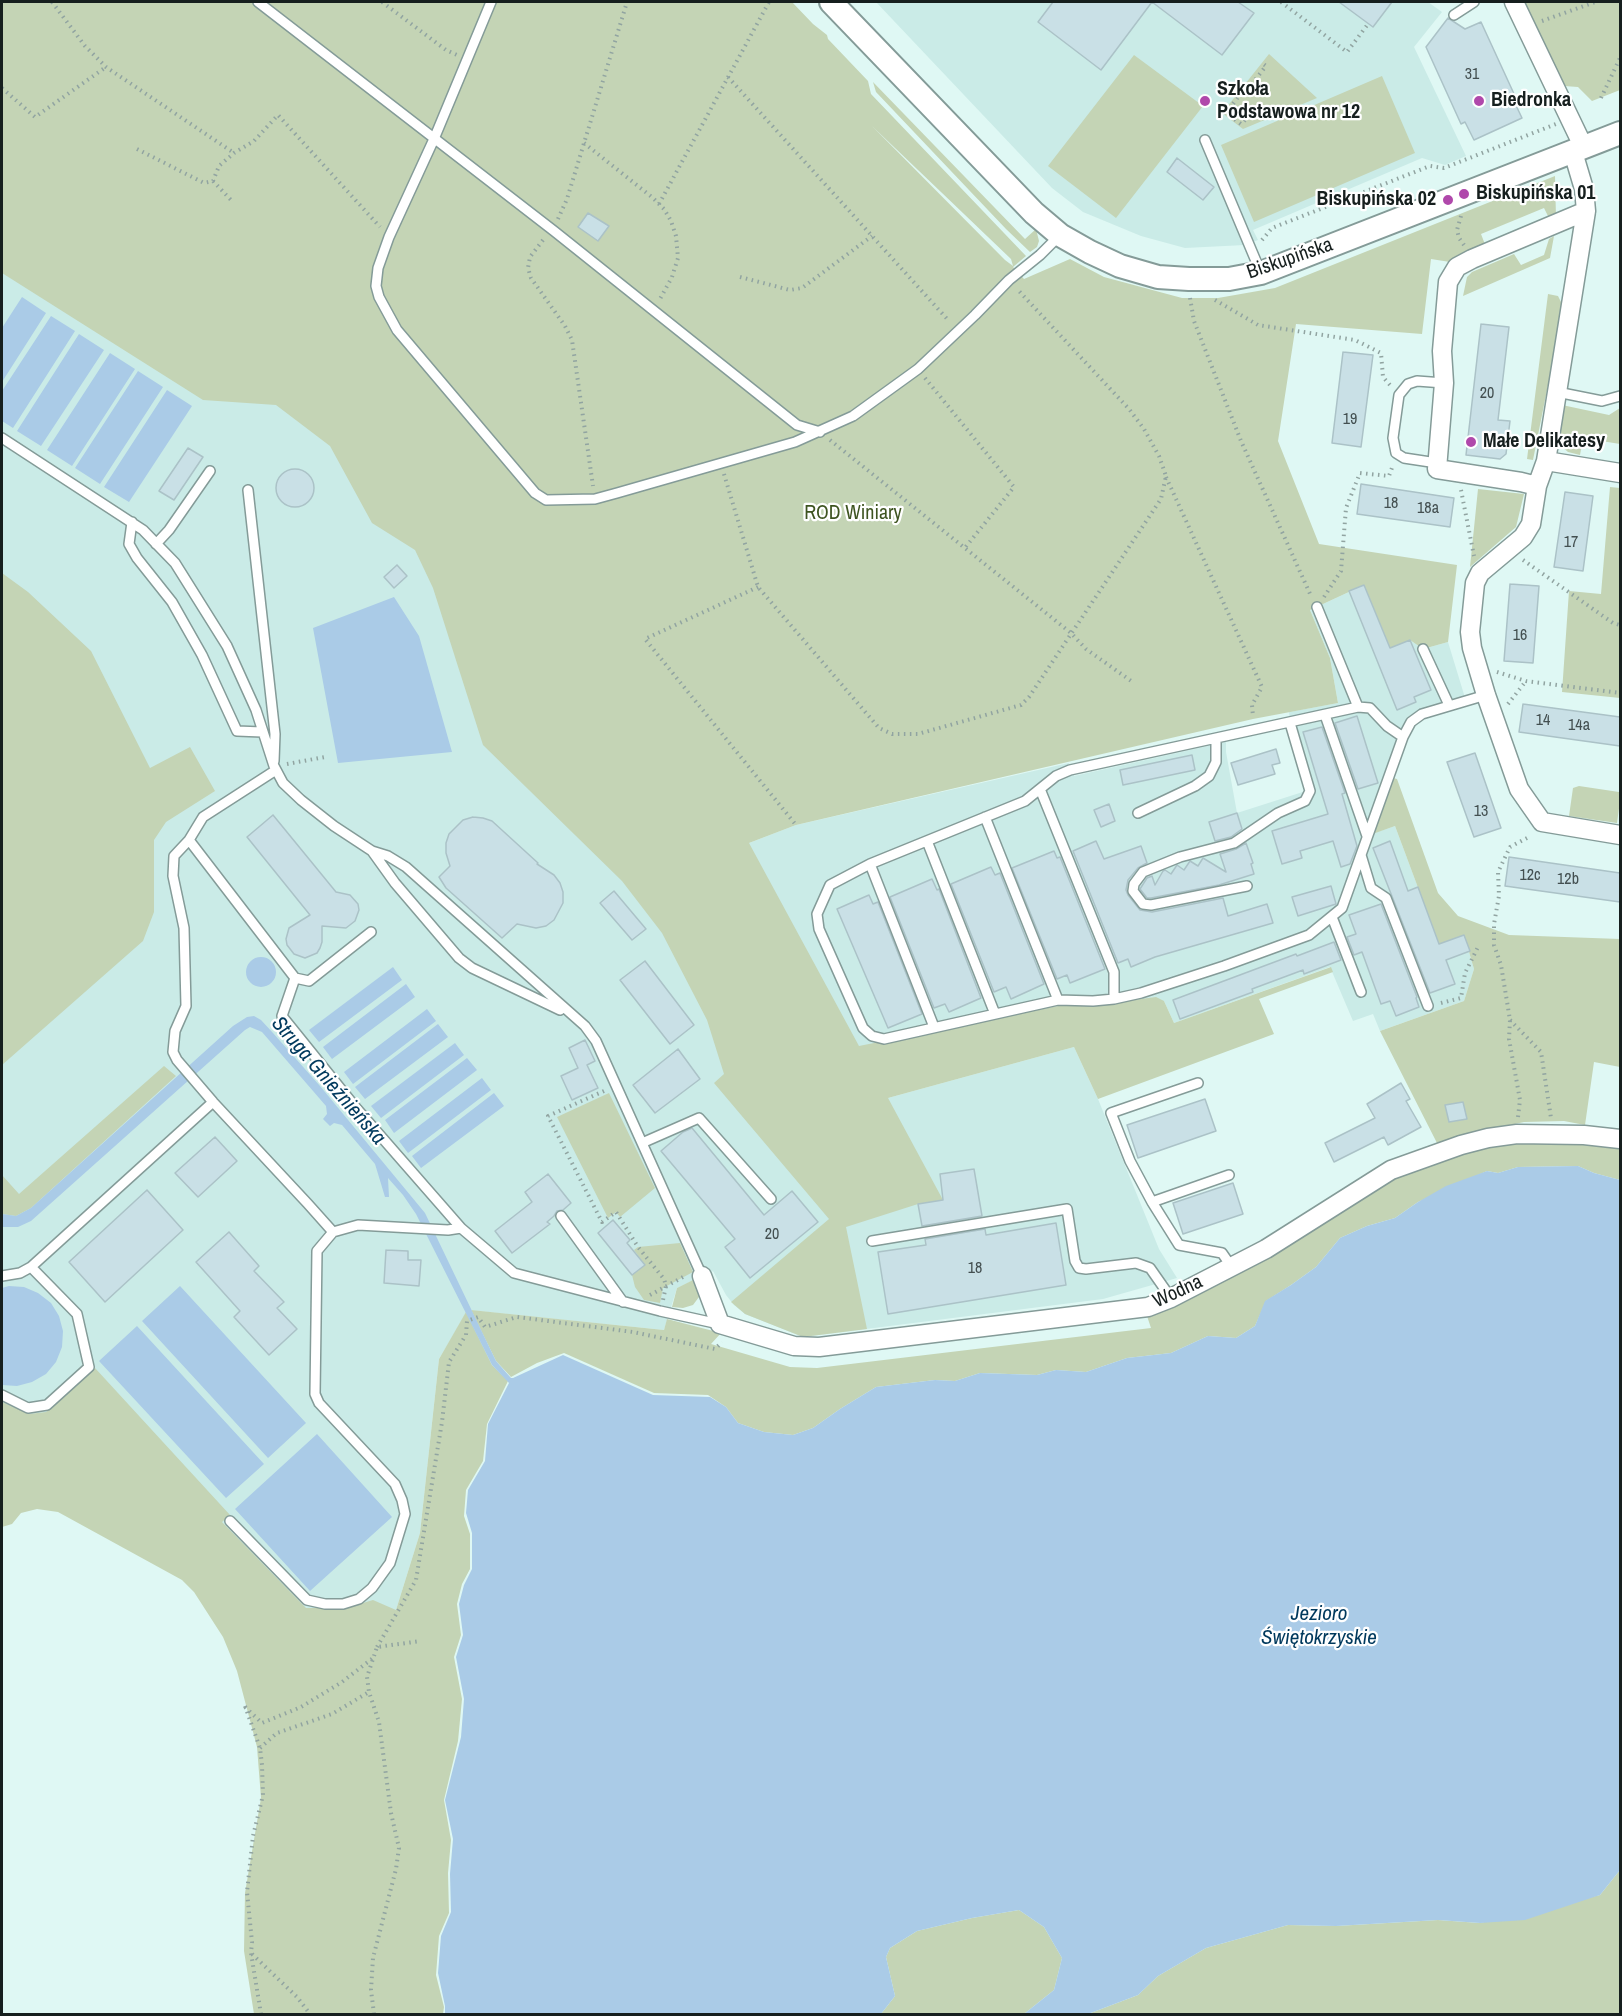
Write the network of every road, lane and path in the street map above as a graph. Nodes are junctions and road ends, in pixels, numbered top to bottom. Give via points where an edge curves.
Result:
1 (52, 2) edge
2 (258, 2) edge
3 (382, 2) edge
4 (491, 2) edge
5 (769, 2) edge
6 (831, 2) edge
7 (1281, 2) edge
8 (1474, 2) edge
9 (1514, 2) edge
10 (1581, 2) edge
11 (1595, 2) edge
12 (1577, 8) junction
13 (1454, 15) dead end
14 (1368, 24) dead end
15 (1526, 27) junction
16 (466, 58) junction
17 (1620, 58) edge
18 (1262, 63) dead end
19 (106, 67) junction
20 (728, 77) junction
21 (2, 88) edge
22 (1601, 98) dead end
23 (1570, 118) junction
24 (1245, 120) dead end
25 (1620, 134) edge
26 (434, 139) junction
27 (1205, 140) dead end
28 (584, 144) dead end
29 (137, 149) dead end
30 (1578, 150) junction
31 (234, 153) junction
32 (213, 181) junction
33 (231, 200) dead end
34 (659, 204) junction
35 (1464, 208) dead end
36 (1586, 211) junction
37 (1060, 235) junction
38 (872, 236) junction
39 (389, 237) junction
40 (1253, 250) junction
41 (1472, 259) junction
42 (1261, 273) junction
43 (740, 277) dead end
44 (1189, 279) junction
45 (1009, 280) junction
46 (1212, 298) dead end
47 (654, 310) junction
48 (958, 331) junction
49 (918, 369) junction
50 (1444, 383) junction
51 (1557, 392) junction
52 (1399, 395) junction
53 (1620, 396) edge
54 (820, 432) junction
55 (2, 438) edge
56 (1396, 453) junction
57 (1546, 461) junction
58 (1437, 463) junction
59 (722, 464) junction
60 (210, 471) dead end
61 (1455, 473) junction
62 (1620, 473) edge
63 (1166, 476) junction
64 (1537, 486) junction
65 (248, 490) dead end
66 (132, 522) junction
67 (156, 544) junction
68 (964, 549) junction
69 (1532, 553) dead end
70 (1523, 560) junction
71 (1515, 566) dead end
72 (1479, 573) junction
73 (758, 587) junction
74 (1317, 607) junction
75 (1620, 625) edge
76 (1071, 633) junction
77 (1423, 649) dead end
78 (1491, 671) dead end
79 (1526, 681) junction
80 (1134, 683) dead end
81 (1620, 693) edge
82 (1486, 695) junction
83 (1449, 705) junction
84 (1358, 707) junction
85 (1503, 710) dead end
86 (1325, 715) junction
87 (1253, 719) dead end
88 (1290, 723) junction
89 (262, 732) junction
90 (1403, 737) junction
91 (1216, 739) junction
92 (325, 757) dead end
93 (302, 761) dead end
94 (275, 768) junction
95 (1040, 789) junction
96 (1138, 813) dead end
97 (985, 817) junction
98 (796, 825) dead end
99 (1620, 835) edge
100 (1367, 836) junction
101 (1527, 838) dead end
102 (189, 840) junction
103 (927, 841) junction
104 (372, 851) junction
105 (1361, 854) junction
106 (870, 864) junction
107 (1247, 886) dead end
108 (1332, 917) junction
109 (371, 932) dead end
110 (1479, 945) dead end
111 (296, 978) junction
112 (1361, 992) dead end
113 (1114, 999) junction
114 (1058, 1000) junction
115 (1428, 1006) joint
116 (995, 1014) junction
117 (570, 1015) junction
118 (1510, 1020) junction
119 (934, 1027) junction
120 (1198, 1083) dead end
121 (616, 1086) junction
122 (213, 1102) junction
123 (1552, 1133) junction
124 (1517, 1134) junction
125 (1620, 1139) edge
126 (642, 1143) junction
127 (1229, 1175) dead end
128 (771, 1199) dead end
129 (1152, 1202) junction
130 (561, 1216) dead end
131 (461, 1228) junction
132 (333, 1232) junction
133 (872, 1241) dead end
134 (1231, 1266) junction
135 (31, 1267) junction
136 (701, 1273) junction
137 (2, 1276) edge
138 (666, 1286) junction
139 (1171, 1298) junction
140 (623, 1302) junction
141 (635, 1303) junction
142 (660, 1311) junction
143 (727, 1326) junction
144 (2, 1395) edge
145 (230, 1521) dead end
146 (421, 1641) dead end
147 (377, 1647) junction
148 (373, 1658) junction
149 (369, 1692) junction
150 (260, 1748) junction
151 (251, 1953) junction
152 (261, 2014) edge
153 (310, 2014) edge
154 (374, 2014) edge

1 - 19 path
2 - 26 lane
3 - 16 path via 446,50
4 - 16 lane
5 - 20 path
6 - 37 street, Biskupińska via 1034,213
7 - 14 path via 1347,52
8 - 13 lane
9 - 15 street
10 - 12 path
11 - 12 path
12 - 15 path
15 - 23 street
16 - 26 lane
17 - 22 path
18 - 24 path via 1266,66 1226,113 1241,124
19 - 21 path via 35,117
19 - 31 path
20 - 34 path
20 - 38 path
23 - 30 street
23 - 40 path via 1444,168 1430,166 1272,228
25 - 30 street, Biskupińska
26 - 39 lane
26 - 47 lane
27 - 40 lane
28 - 34 path
29 - 32 path via 204,183
30 - 36 street
30 - 42 street, Biskupińska
31 - 32 path via 219,166
31 - 39 path via 254,141 278,115
32 - 33 path
34 - 47 path via 671,221 678,258
35 - 41 path via 1457,230
36 - 41 street
36 - 51 street
37 - 44 street, Biskupińska via 1120,266 1158,277
37 - 45 lane
38 - 43 path via 801,288 789,290
38 - 48 path
39 - 59 lane via 378,268 379,297 398,330 535,493 546,500 595,499
40 - 42 lane
41 - 50 street via 1457,267 1448,282 1442,351
42 - 44 street, Biskupińska via 1229,279
44 - 74 path via 1194,321 1240,441
45 - 48 lane
45 - 63 path via 1130,409 1159,456
46 - 52 path via 1258,325 1355,340 1381,353 1383,377
47 - 54 lane via 797,425
48 - 49 lane
49 - 54 lane via 853,416
49 - 68 path via 1014,487
50 - 52 lane via 1417,381 1408,384
50 - 58 street
51 - 53 lane via 1602,401
51 - 57 street
52 - 56 lane via 1393,438
54 - 59 lane
54 - 68 path
55 - 66 lane
56 - 58 lane via 1404,459
56 - 74 path via 1389,476 1360,473 1346,508 1341,571
57 - 62 street
57 - 64 street
58 - 61 street via 1437,470
59 - 73 path
60 - 67 lane
61 - 64 street
61 - 72 path
63 - 76 path via 1161,499
63 - 87 path via 1262,687 1252,705
64 - 72 street via 1527,531
65 - 94 lane via 275,734
66 - 67 lane
66 - 89 lane via 129,544 172,602 237,731
67 - 89 lane via 175,563 227,646
68 - 76 path
69 - 70 path
70 - 71 path
70 - 75 path
72 - 82 street via 1470,632
73 - 76 path via 879,728 892,734 918,734 1021,705
73 - 98 path via 645,639
74 - 84 lane
76 - 80 path via 1086,649
77 - 83 lane
78 - 79 path
79 - 81 path
79 - 85 path
82 - 83 lane
82 - 99 street via 1519,789 1542,822
83 - 90 lane via 1422,714 1411,722
84 - 86 lane
84 - 90 lane via 1370,708
86 - 88 lane
86 - 100 lane
88 - 91 lane
88 - 107 lane via 1310,791 1305,801 1278,813 1234,843 1179,857 1143,872 1133,891 1143,904 1151,905
89 - 94 lane
90 - 100 lane
91 - 95 lane via 1070,770
91 - 96 lane via 1216,762 1209,776
92 - 93 path
94 - 102 lane via 203,817
94 - 104 lane via 283,783 301,800
95 - 97 lane via 1025,801
95 - 113 lane via 1114,972
97 - 103 lane
97 - 114 lane
100 - 105 lane
101 - 118 path via 1510,847 1498,872 1494,945
102 - 111 lane
102 - 122 lane via 174,856 173,876 184,928 186,1006 175,1031 173,1052
103 - 106 lane
103 - 116 lane
104 - 117 lane via 406,867
104 - 117 lane via 459,958
105 - 108 lane via 1342,908
105 - 115 lane via 1371,888 1386,898
106 - 119 lane
106 - 119 lane via 830,885 817,914 819,929 863,1028 872,1036 884,1039
108 - 112 lane
108 - 113 lane via 1309,935
109 - 111 lane via 309,981
110 - 115 path via 1465,973 1461,998
111 - 131 lane via 282,1016
113 - 114 lane
114 - 116 lane
116 - 119 lane
117 - 121 lane via 596,1041
118 - 123 path via 1541,1052
118 - 124 path via 1509,1039 1520,1100
120 - 129 lane via 1111,1113
121 - 126 lane
121 - 138 path via 549,1116 602,1222 616,1212
122 - 132 lane
122 - 135 lane
123 - 124 street, Wodna
123 - 125 street, Wodna
124 - 134 street, Wodna via 1488,1138 1391,1170 1266,1249
126 - 128 lane via 699,1118
126 - 136 lane
127 - 129 lane
129 - 134 lane via 1179,1245 1222,1252
130 - 140 lane
131 - 132 lane via 358,1225
131 - 140 lane via 514,1273
132 - 145 lane via 317,1251 315,1394 395,1484 405,1514 390,1563 359,1599 344,1604 307,1600
133 - 139 lane via 1066,1209 1079,1268 1136,1263 1150,1268
134 - 139 street, Wodna
135 - 137 lane
135 - 144 lane via 77,1314 89,1367 47,1405 28,1408
136 - 138 path
136 - 143 street
138 - 141 path
138 - 142 path
139 - 143 street, Wodna via 1148,1307 819,1347 794,1346
140 - 141 lane
141 - 142 lane
142 - 143 lane
143 - 147 path via 715,1349 633,1332 517,1317 485,1328 478,1317 467,1321 466,1335 449,1362 416,1580
146 - 147 path
147 - 148 path
148 - 149 path via 367,1677
148 - 150 path via 311,1701 262,1723 245,1706
149 - 150 path via 332,1714 277,1733
149 - 154 path via 380,1722 399,1848 373,1958
150 - 151 path via 263,1795 253,1836 247,1892
151 - 152 path
151 - 153 path

